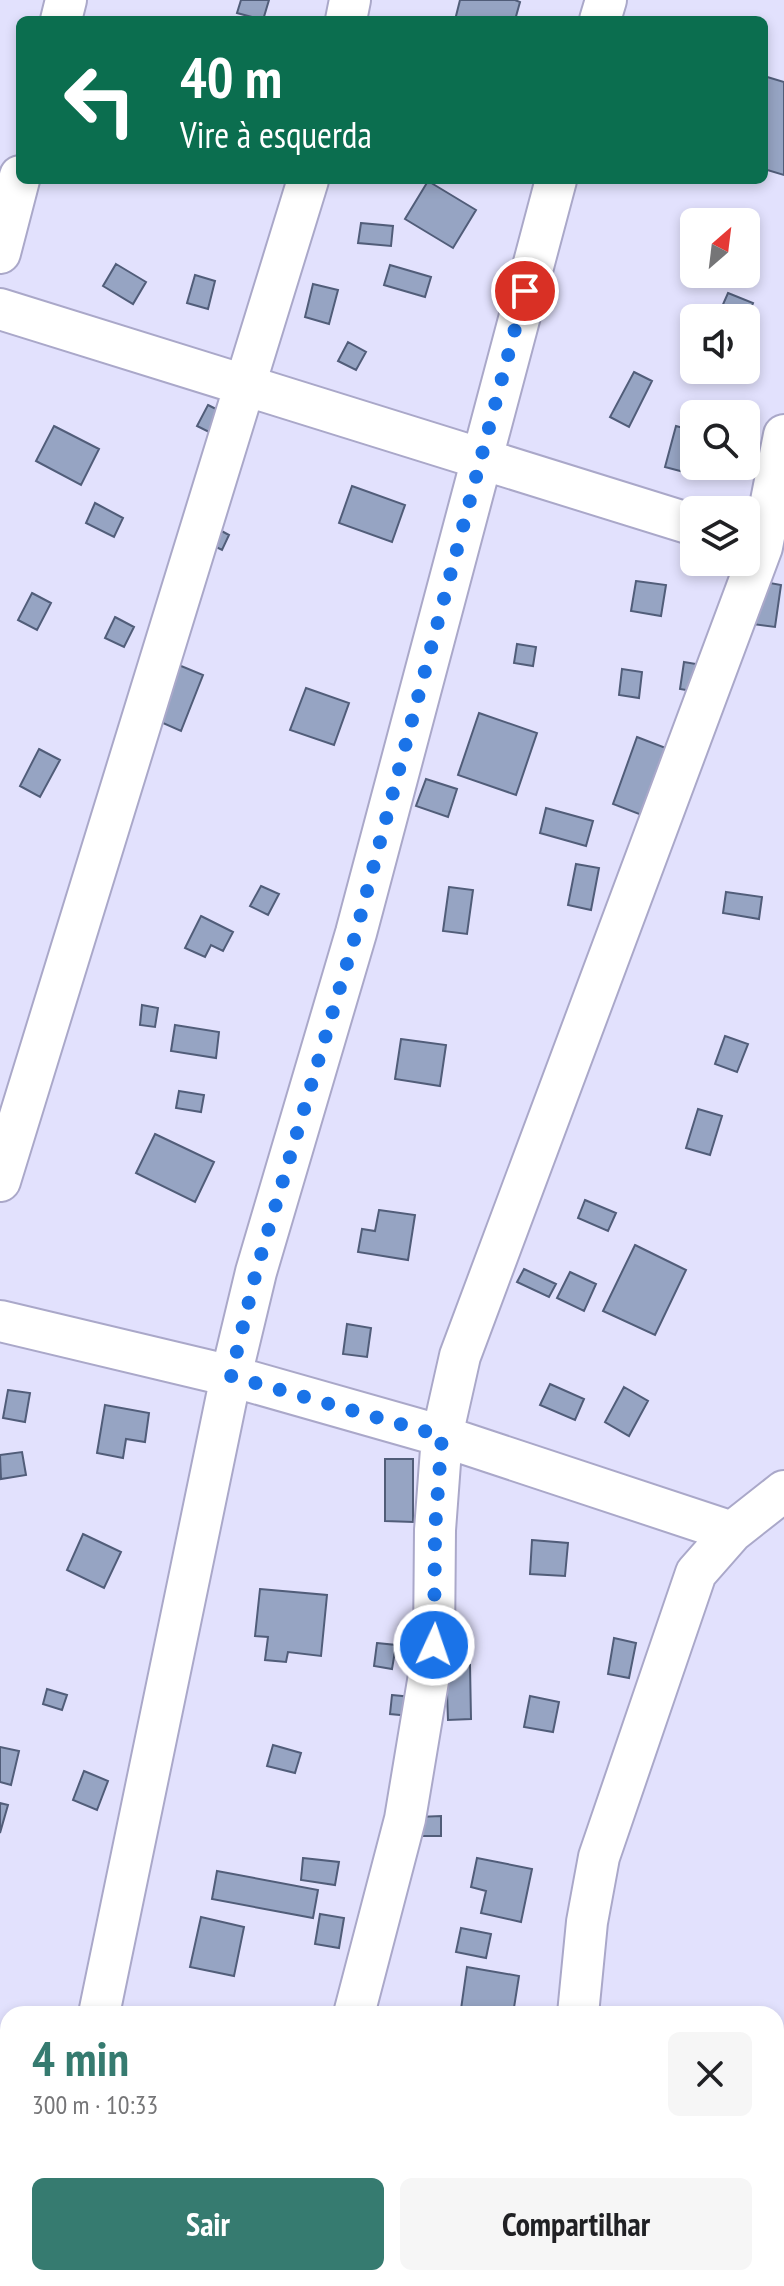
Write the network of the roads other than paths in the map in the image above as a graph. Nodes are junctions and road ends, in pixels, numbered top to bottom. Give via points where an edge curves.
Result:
1 (18, 184) edge
2 (307, 184) edge
3 (555, 184) edge
4 (0, 253) edge
5 (0, 309) edge
6 (245, 383) junction
7 (784, 435) edge
8 (479, 458) junction
9 (680, 521) edge
10 (764, 547) edge
11 (0, 1181) edge
12 (0, 1321) edge
13 (231, 1376) junction
14 (442, 1436) junction
15 (784, 1491) edge
16 (732, 1532) junction
17 (101, 2006) edge
18 (356, 2006) edge
19 (579, 2006) edge

1 - 4 street
2 - 6 street
3 - 8 street
5 - 6 street
6 - 8 street
6 - 11 street
7 - 10 street
8 - 9 street
8 - 13 street via 356,933 256,1272
10 - 14 street via 487,1277 460,1356
12 - 13 street
13 - 14 street
13 - 17 street
14 - 16 street
14 - 18 street via 434,1645 405,1819
15 - 16 street
16 - 19 street via 696,1573 599,1857

